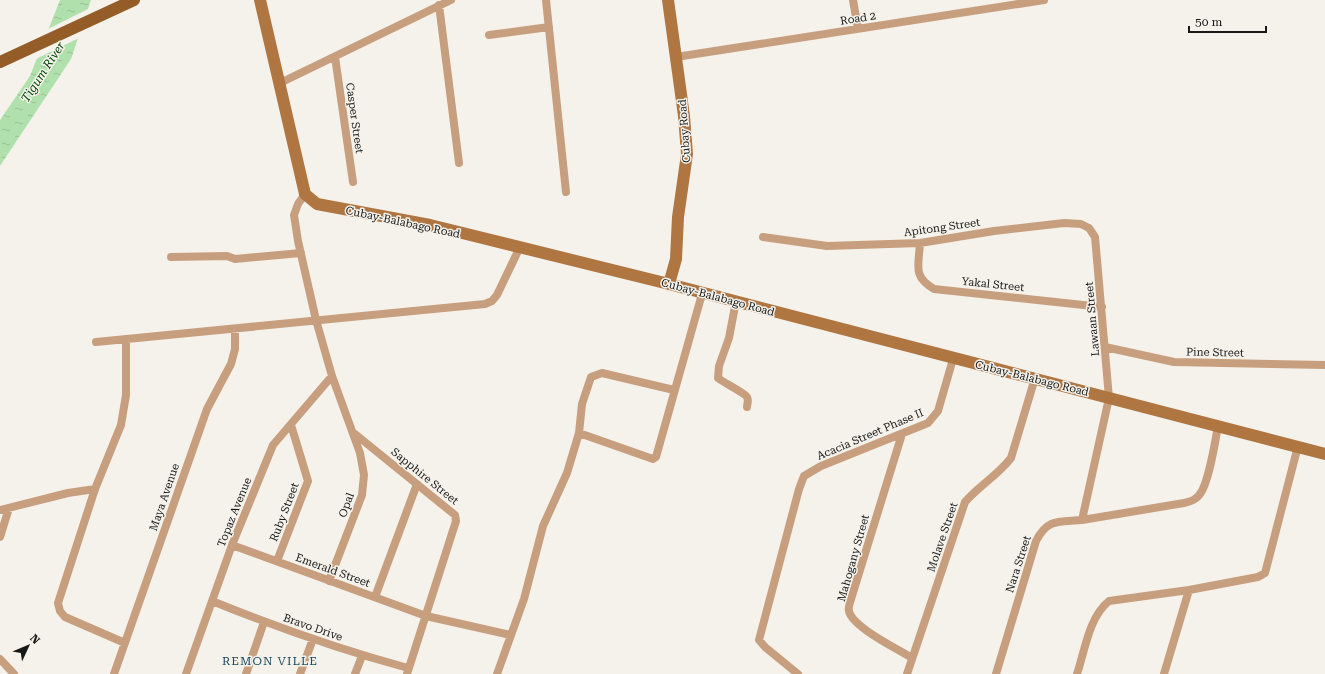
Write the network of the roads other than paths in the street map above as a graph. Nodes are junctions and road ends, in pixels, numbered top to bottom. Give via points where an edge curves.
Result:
1 (134, 0) edge
2 (260, 0) edge
3 (451, 0) edge
4 (546, 0) edge
5 (668, 0) edge
6 (853, 0) edge
7 (1044, 0) edge
8 (439, 5) junction
9 (548, 27) junction
10 (858, 29) junction
11 (489, 35) dead end
12 (335, 56) junction
13 (676, 57) junction
14 (0, 62) edge
15 (280, 83) junction
16 (459, 164) dead end
17 (353, 182) dead end
18 (566, 192) dead end
19 (305, 194) junction
20 (763, 237) dead end
21 (1095, 237) joint
22 (920, 243) junction
23 (519, 249) junction
24 (301, 253) junction
25 (171, 257) dead end
26 (669, 284) junction
27 (702, 294) junction
28 (736, 301) junction
29 (1102, 308) junction
30 (316, 320) junction
31 (235, 329) junction
32 (126, 339) junction
33 (96, 342) dead end
34 (1106, 347) junction
35 (953, 359) junction
36 (1325, 365) edge
37 (332, 376) junction
38 (1035, 378) junction
39 (674, 390) junction
40 (1109, 398) junction
41 (747, 407) dead end
42 (291, 425) junction
43 (1218, 426) junction
44 (354, 433) junction
45 (578, 433) junction
46 (902, 434) junction
47 (1298, 446) junction
48 (1325, 454) edge
49 (417, 484) junction
50 (95, 489) junction
51 (9, 508) junction
52 (0, 510) edge
53 (1082, 520) junction
54 (0, 536) edge
55 (232, 545) junction
56 (277, 561) junction
57 (329, 581) junction
58 (1188, 590) junction
59 (375, 597) junction
60 (212, 601) junction
61 (426, 616) junction
62 (264, 622) junction
63 (511, 635) junction
64 (313, 639) junction
65 (124, 643) junction
66 (362, 656) junction
67 (912, 658) junction
68 (0, 659) edge
69 (407, 671) edge
70 (14, 674) edge
71 (114, 674) edge
72 (186, 674) edge
73 (246, 674) edge
74 (300, 674) edge
75 (355, 674) edge
76 (497, 674) edge
77 (798, 674) edge
78 (907, 674) edge
79 (996, 674) edge
80 (1077, 674) edge
81 (1164, 674) edge

1 - 14 main road
2 - 15 main road
3 - 8 street
4 - 9 street
5 - 13 main road, Cubay Road
6 - 10 street
7 - 10 street, Road 2
8 - 12 street
8 - 16 street
9 - 11 street
9 - 18 street
10 - 13 street, Road 2
12 - 15 street
12 - 17 street, Casper Street
13 - 26 main road, Cubay Road via 687,154 678,217 676,259
15 - 19 main road
19 - 23 main road, Cubay-Balabago Road via 317,204 430,225
19 - 24 street, Opal via 294,215
20 - 22 street, Apitong Street via 827,246
21 - 22 street, Apitong Street via 1090,228 1081,224 1064,223
21 - 29 street, Lawaan Street
22 - 29 street, Yakal Street via 919,275 923,282 934,288
23 - 26 main road, Cubay-Balabago Road
23 - 30 street via 497,295 485,304
24 - 25 street via 235,259 226,256
24 - 30 street, Opal
26 - 27 main road, Cubay-Balabago Road
27 - 28 main road, Cubay-Balabago Road
27 - 39 street
28 - 35 main road, Cubay-Balabago Road
28 - 41 street via 729,338 718,366 718,378 745,394
29 - 34 street, Lawaan Street
30 - 31 street
30 - 37 street, Opal
31 - 32 street
31 - 65 street, Maya Avenue via 231,364 207,409
32 - 33 street
32 - 50 street via 126,394 121,425
34 - 36 street, Pine Street via 1174,362
34 - 40 street, Lawaan Street
35 - 38 main road, Cubay-Balabago Road
35 - 46 street, Acacia Street Phase II via 934,418
37 - 42 street, Topaz Avenue
37 - 44 street, Opal
38 - 40 main road, Cubay-Balabago Road
38 - 67 street, Molave Street via 1011,458 1004,468 978,487 965,502
39 - 45 street via 608,374 595,374 591,377 586,390
39 - 45 street via 656,457
40 - 43 main road, Cubay-Balabago Road
40 - 53 street
42 - 55 street, Topaz Avenue via 273,445
42 - 56 street, Ruby Street via 307,477 307,485
43 - 47 main road, Cubay-Balabago Road
43 - 53 street, Nara Street via 1206,482 1202,493 1195,500
44 - 49 street, Sapphire Street
44 - 57 street, Opal via 362,464 363,488
45 - 63 street via 567,473 543,526 524,599
46 - 67 street, Mahogany Street via 849,611 854,620 864,628
46 - 77 street, Acacia Street Phase II via 820,466 804,476 759,640
47 - 48 main road, Cubay-Balabago Road
47 - 58 street via 1265,573 1258,577
49 - 59 street
49 - 61 street, Sapphire Street via 451,510 456,521
50 - 51 street
50 - 65 street via 58,603 65,617
51 - 52 street
51 - 54 street
53 - 79 street, Nara Street via 1056,522 1046,525 1041,531
55 - 56 street, Emerald Street
55 - 60 street, Topaz Avenue
56 - 57 street, Emerald Street
57 - 59 street, Emerald Street
58 - 80 street via 1109,601 1095,618
58 - 81 street
59 - 61 street, Emerald Street
60 - 62 street, Bravo Drive
60 - 72 street, Topaz Avenue
61 - 63 street, Emerald Street
61 - 69 street, Sapphire Street
62 - 64 street, Bravo Drive
62 - 73 street
63 - 76 street
64 - 66 street, Bravo Drive
64 - 74 street
65 - 71 street, Maya Avenue
66 - 69 street, Bravo Drive
66 - 75 street
67 - 78 street, Molave Street
68 - 70 street

